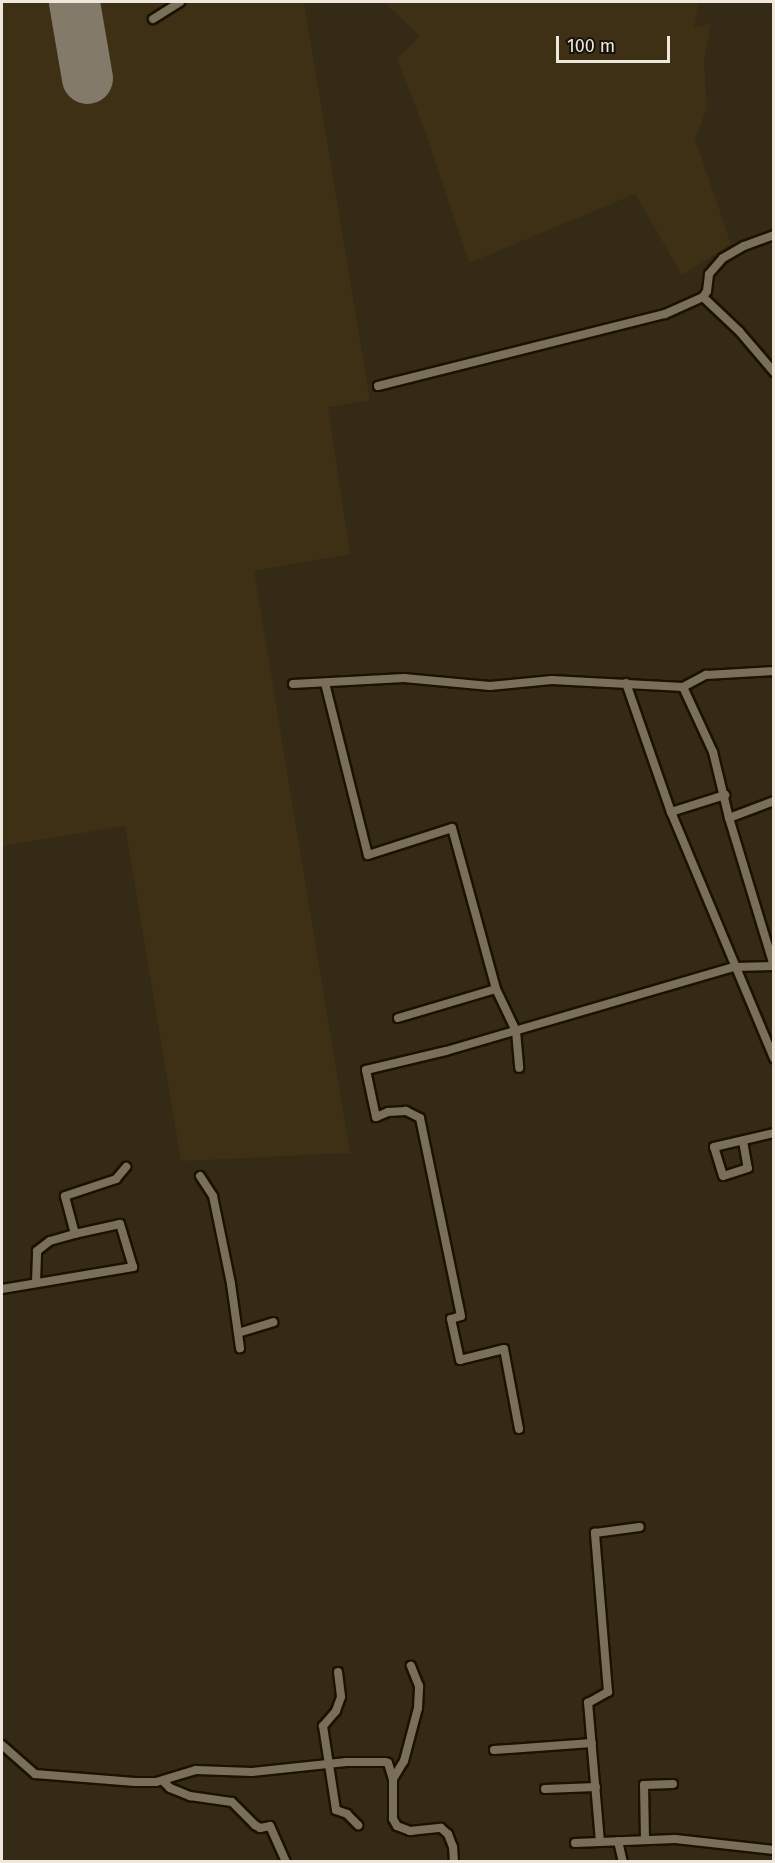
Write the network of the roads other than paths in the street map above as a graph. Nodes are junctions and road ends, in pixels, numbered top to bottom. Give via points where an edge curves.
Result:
1 (180, 2) edge
2 (153, 19) dead end
3 (774, 235) edge
4 (703, 297) junction
5 (774, 372) edge
6 (378, 386) dead end
7 (774, 671) edge
8 (325, 683) junction
9 (626, 683) junction
10 (293, 684) dead end
11 (682, 687) junction
12 (725, 795) junction
13 (774, 801) edge
14 (671, 812) junction
15 (729, 818) junction
16 (774, 966) edge
17 (734, 967) junction
18 (496, 988) junction
19 (398, 1018) dead end
20 (516, 1031) junction
21 (774, 1058) edge
22 (519, 1068) dead end
23 (774, 1133) edge
24 (743, 1141) junction
25 (126, 1167) dead end
26 (200, 1176) dead end
27 (75, 1234) junction
28 (36, 1283) junction
29 (2, 1289) edge
30 (273, 1322) dead end
31 (238, 1333) junction
32 (240, 1348) dead end
33 (519, 1429) dead end
34 (640, 1527) dead end
35 (411, 1666) dead end
36 (338, 1672) dead end
37 (592, 1743) junction
38 (2, 1745) edge
39 (494, 1750) dead end
40 (328, 1764) junction
41 (393, 1779) junction
42 (163, 1780) junction
43 (673, 1784) dead end
44 (596, 1787) junction
45 (545, 1789) dead end
46 (358, 1825) dead end
47 (645, 1840) junction
48 (618, 1841) junction
49 (600, 1842) junction
50 (575, 1843) dead end
51 (774, 1850) edge
52 (286, 1862) edge
53 (454, 1862) edge
54 (623, 1862) edge

1 - 2 street
3 - 4 street via 723,258 709,274
4 - 5 street
4 - 6 street via 665,314
7 - 11 street via 706,675
8 - 9 street via 404,678 489,686 552,680
8 - 10 street
8 - 18 street via 368,855 452,828
9 - 11 street
9 - 14 street
11 - 12 street via 713,752
12 - 14 street
12 - 15 street
13 - 15 street
14 - 17 street
15 - 16 street
16 - 17 street
17 - 20 street
17 - 21 street
18 - 19 street
18 - 20 street
20 - 22 street
20 - 33 street via 366,1070 376,1117 406,1111 420,1118 461,1316 451,1319 460,1360 504,1350
23 - 24 street
24 - 24 street via 714,1147 723,1176 748,1168
25 - 27 street via 116,1179 65,1196
26 - 31 street via 213,1197
27 - 28 street via 50,1241 37,1251
27 - 28 street via 120,1224 133,1267
28 - 29 street
30 - 31 street
31 - 32 street
34 - 37 street via 595,1533 608,1692 588,1703
35 - 41 street via 419,1686 418,1708 404,1761
36 - 40 street via 341,1697 336,1712 323,1726
37 - 39 street
37 - 44 street
38 - 42 street via 35,1774 135,1782
40 - 41 street via 385,1762
40 - 42 street via 252,1772 196,1770
40 - 46 street via 336,1810
41 - 53 street via 393,1819 397,1826 410,1830 441,1828 453,1847
42 - 52 street via 170,1788 190,1796 232,1802 255,1825 270,1826
43 - 47 street via 644,1785
44 - 45 street
44 - 49 street
47 - 48 street
47 - 51 street via 675,1839
48 - 49 street
48 - 54 street
49 - 50 street

